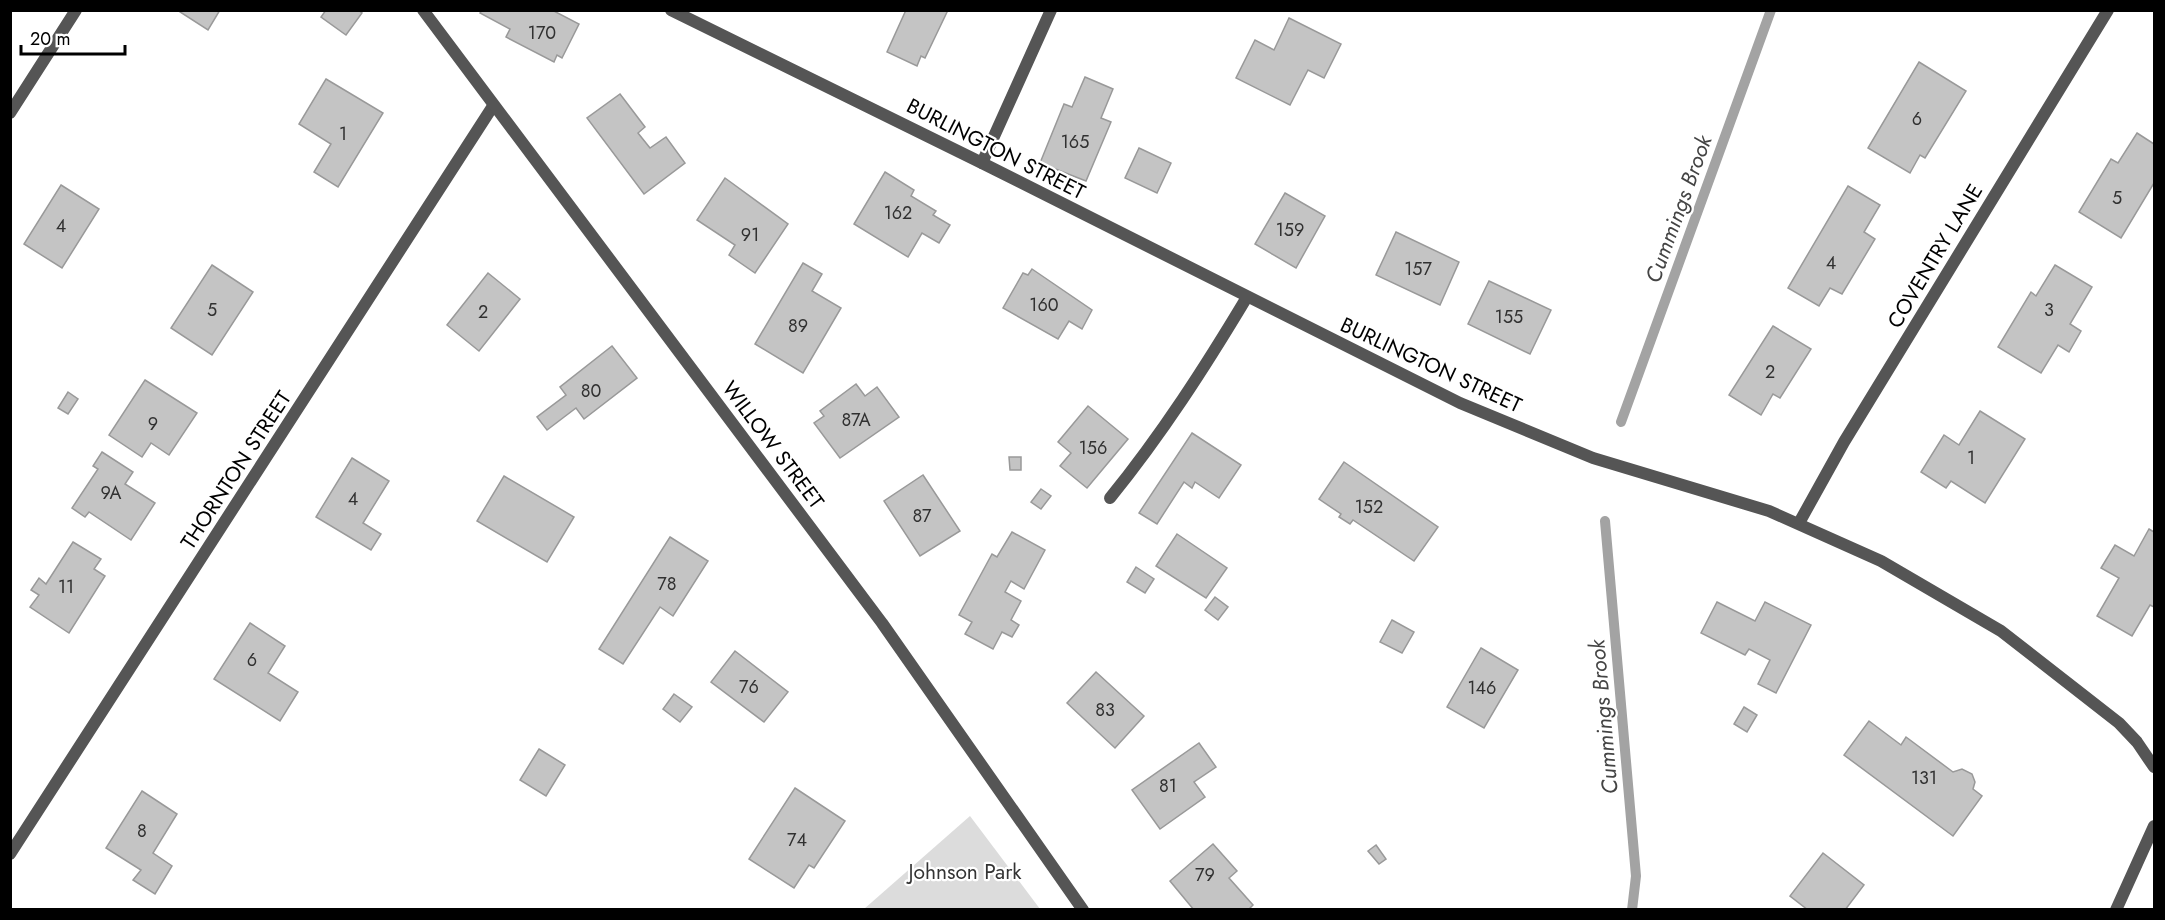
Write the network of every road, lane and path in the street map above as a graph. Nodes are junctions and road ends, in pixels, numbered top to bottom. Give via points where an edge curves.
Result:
1 (76, 10) edge
2 (423, 10) edge
3 (671, 10) edge
4 (1051, 10) edge
5 (2108, 10) edge
6 (494, 106) junction
7 (10, 113) edge
8 (982, 163) junction
9 (1247, 297) junction
10 (1110, 498) dead end
11 (1799, 523) junction
12 (2154, 767) edge
13 (2154, 826) edge
14 (10, 854) edge
15 (1083, 909) edge
16 (2116, 909) edge

1 - 7 street
2 - 6 street, WILLOW STREET
3 - 8 street, BURLINGTON STREET
4 - 8 street
5 - 11 street, COVENTRY LANE via 1844,442
6 - 14 street, THORNTON STREET
6 - 15 street, WILLOW STREET via 882,623
8 - 9 street, BURLINGTON STREET
9 - 10 street via 1155,442
9 - 11 street, BURLINGTON STREET via 1460,403 1548,441
11 - 12 street, BURLINGTON STREET via 1881,561 1991,624 2119,723
13 - 16 street

